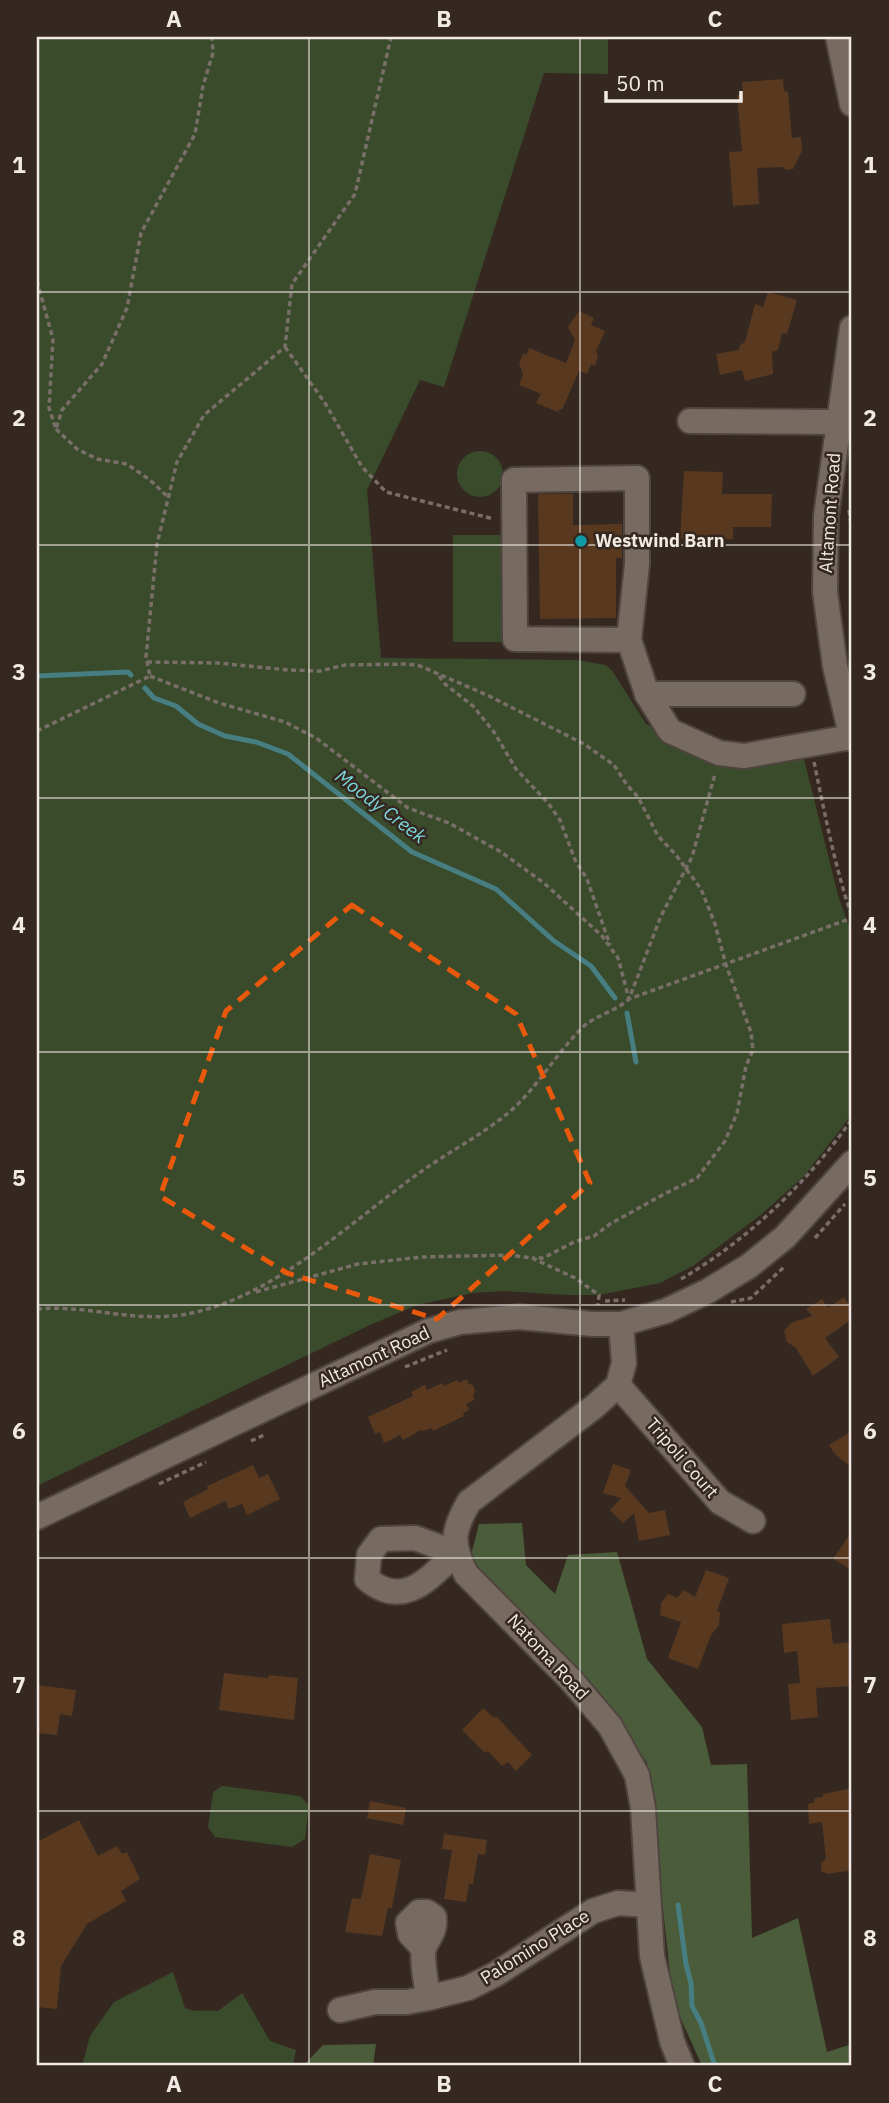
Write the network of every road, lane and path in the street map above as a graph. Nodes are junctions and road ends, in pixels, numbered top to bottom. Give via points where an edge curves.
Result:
1 (212, 37) edge
2 (391, 37) edge
3 (838, 37) edge
4 (852, 104) edge
5 (37, 281) edge
6 (852, 328) edge
7 (285, 347) junction
8 (690, 421) dead end
9 (838, 422) junction
10 (56, 429) junction
11 (168, 497) junction
12 (515, 531) junction
13 (852, 580) edge
14 (852, 618) edge
15 (629, 640) junction
16 (146, 662) junction
17 (438, 675) junction
18 (150, 676) junction
19 (647, 694) junction
20 (793, 694) dead end
21 (37, 731) edge
22 (852, 738) edge
23 (810, 743) junction
24 (719, 753) junction
25 (686, 868) junction
26 (852, 918) edge
27 (612, 950) junction
28 (726, 965) junction
29 (629, 999) junction
30 (852, 1163) edge
31 (852, 1195) edge
32 (813, 1240) dead end
33 (532, 1258) junction
34 (786, 1265) dead end
35 (252, 1293) junction
36 (725, 1302) dead end
37 (37, 1309) edge
38 (593, 1324) junction
39 (621, 1324) junction
40 (452, 1347) dead end
41 (400, 1370) dead end
42 (618, 1385) junction
43 (271, 1431) dead end
44 (251, 1441) dead end
45 (208, 1461) dead end
46 (158, 1485) dead end
47 (37, 1517) edge
48 (753, 1521) dead end
49 (648, 1905) junction
50 (424, 1949) dead end
51 (428, 1998) junction
52 (340, 2010) dead end
53 (682, 2066) edge

1 - 10 path via 213,53 195,134 141,233 127,308 102,364 62,410
2 - 7 path via 355,194 292,284
3 - 4 street
5 - 10 path via 53,339 50,408
6 - 9 street, Altamont Road
7 - 11 path via 204,415 177,462
7 - 12 path via 362,467 386,492 497,520
8 - 9 street
9 - 22 street, Altamont Road via 826,516 825,592 835,666
10 - 11 path via 77,449 97,459 128,464
11 - 16 path via 157,544
12 - 15 street via 515,639
12 - 15 street via 514,480 637,478 637,564
13 - 14 path
15 - 19 street
16 - 17 path via 320,671 345,665 408,664
16 - 18 path
17 - 25 path via 548,725 614,765 638,797 658,836
17 - 27 path via 474,706 516,769 561,820
18 - 21 path
18 - 27 path via 285,722 316,738 408,807 501,852 544,883
19 - 20 street
19 - 24 street via 670,731
22 - 23 street
23 - 24 street via 744,756
23 - 26 path
24 - 25 path
25 - 28 path via 708,903
25 - 29 path via 661,916
26 - 28 path
27 - 29 path
28 - 29 path
28 - 33 path via 751,1032 753,1050 737,1113 724,1141 698,1178 594,1236 543,1258
29 - 35 path via 587,1024 508,1114
30 - 39 street, Altamont Road via 785,1237 749,1266 666,1311
31 - 32 path
33 - 35 path via 422,1256 358,1264
33 - 38 path via 598,1295
34 - 36 path via 751,1298
35 - 37 path via 174,1317
38 - 39 street, Altamont Road
38 - 47 street, Altamont Road via 519,1317 460,1322 428,1331
39 - 42 street via 624,1363
40 - 41 path
42 - 48 street, Tripoli Court via 720,1502
42 - 49 street, Natoma Road via 469,1502 454,1537 466,1574 571,1680 623,1748 637,1775 643,1808
43 - 44 path
45 - 46 path
49 - 51 street, Palomino Place via 618,1903 593,1911 496,1974 468,1988
49 - 53 street, Natoma Road via 662,2006
50 - 51 street
51 - 52 street, Palomino Place

